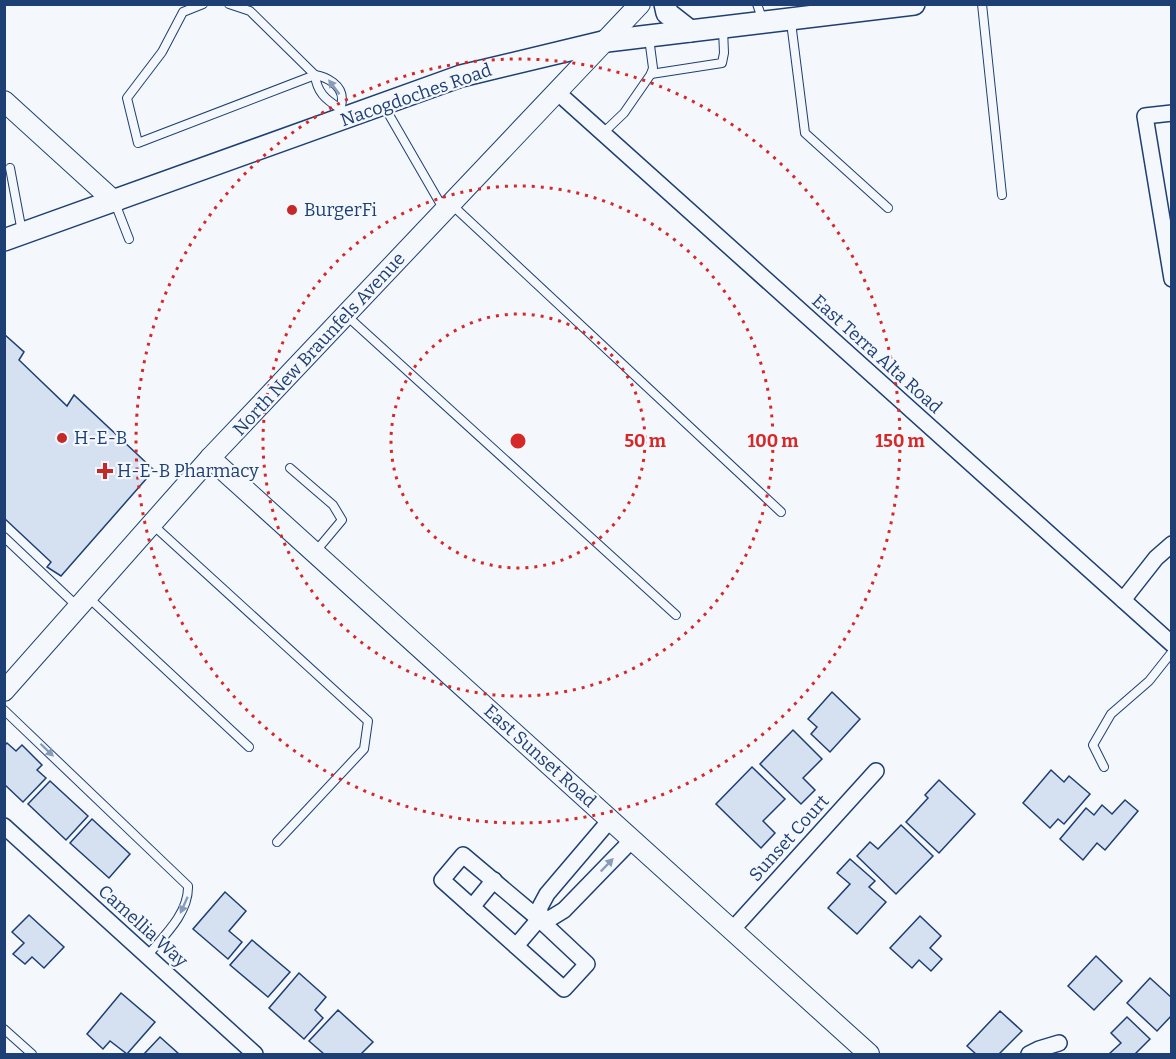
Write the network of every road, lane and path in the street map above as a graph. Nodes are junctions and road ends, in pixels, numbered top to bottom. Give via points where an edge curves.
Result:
1 (203, 4) edge
2 (229, 4) edge
3 (640, 4) edge
4 (665, 4) edge
5 (914, 4) edge
6 (982, 4) edge
7 (863, 8) edge
8 (760, 13) edge
9 (790, 19) junction
10 (723, 27) junction
11 (690, 31) junction
12 (649, 36) junction
13 (607, 41) junction
14 (651, 74) junction
15 (315, 75) junction
16 (557, 92) junction
17 (4, 101) edge
18 (384, 104) junction
19 (1172, 113) edge
20 (339, 114) junction
21 (603, 133) junction
22 (10, 168) dead end
23 (1002, 195) dead end
24 (115, 202) junction
25 (448, 208) junction
26 (888, 208) dead end
27 (13, 237) edge
28 (129, 239) dead end
29 (1172, 279) edge
30 (346, 315) junction
31 (210, 458) junction
32 (290, 468) dead end
33 (781, 512) dead end
34 (152, 524) junction
35 (4, 537) edge
36 (1172, 544) edge
37 (315, 553) junction
38 (1123, 600) junction
39 (83, 602) junction
40 (676, 615) dead end
41 (1172, 644) edge
42 (1172, 652) edge
43 (4, 691) edge
44 (4, 710) edge
45 (249, 747) dead end
46 (1104, 767) dead end
47 (876, 771) dead end
48 (610, 820) junction
49 (4, 826) edge
50 (632, 840) junction
51 (278, 842) dead end
52 (564, 873) junction
53 (494, 880) junction
54 (582, 891) junction
55 (472, 907) junction
56 (539, 919) junction
57 (732, 930) junction
58 (516, 946) junction
59 (147, 956) junction
60 (4, 1029) edge
61 (1059, 1043) dead end
62 (32, 1054) edge
63 (255, 1054) edge
64 (868, 1054) edge
65 (1029, 1054) edge

1 - 15 lane via 183,12 162,52 127,98 138,143
2 - 15 lane via 250,11
3 - 13 street, North New Braunfels Avenue
4 - 11 main road via 667,13
5 - 7 main road, Nacogdoches Road
6 - 23 lane
7 - 9 main road, Nacogdoches Road
8 - 9 main road, Nacogdoches Road
8 - 10 main road, Nacogdoches Road
9 - 26 lane via 805,133
10 - 11 main road, Nacogdoches Road
10 - 14 lane via 722,63
11 - 12 main road, Nacogdoches Road
12 - 13 main road, Nacogdoches Road
12 - 14 lane
13 - 16 street, North New Braunfels Avenue
13 - 18 main road, Nacogdoches Road via 461,76
14 - 21 lane via 624,113
15 - 20 lane via 316,87
20 -> 15 lane via 339,90 328,78
16 - 21 street, East Terra Alta Road
16 - 25 street, North New Braunfels Avenue
17 - 24 street
18 - 20 main road, Nacogdoches Road
18 - 25 lane
19 - 29 street via 1145,116
20 - 24 main road, Nacogdoches Road
21 - 38 street, East Terra Alta Road
22 - 27 lane
24 - 27 main road, Nacogdoches Road
24 - 28 lane
25 - 30 street, North New Braunfels Avenue
25 - 33 lane
30 - 31 street, North New Braunfels Avenue
30 - 40 lane
31 - 34 street, North New Braunfels Avenue
31 - 37 street, East Sunset Road
32 - 37 lane via 333,505 342,520
34 - 39 street, North New Braunfels Avenue
34 - 51 lane via 368,721 364,749
35 - 39 lane
36 - 38 street
37 - 48 street, East Sunset Road
38 - 41 street, East Terra Alta Road
39 - 43 street, North New Braunfels Avenue
39 - 45 lane
42 - 46 lane via 1149,681 1111,714 1101,730 1093,745
44 -> 59 lane via 188,886 189,896 178,918
47 - 57 street, Sunset Court
48 - 50 street, East Sunset Road
48 - 52 street
49 - 59 street, Camellia Way
54 -> 50 street
50 - 57 street, East Sunset Road
52 - 54 street
52 - 56 street via 547,894
53 - 55 street
53 - 55 street via 462,855 448,872 442,880
53 - 56 street
54 - 56 street via 564,910 551,918
55 - 58 street
56 - 58 street
56 - 58 street via 587,964 564,989
57 - 64 street, East Sunset Road
59 - 63 street, Camellia Way
60 - 62 lane
61 - 65 street

